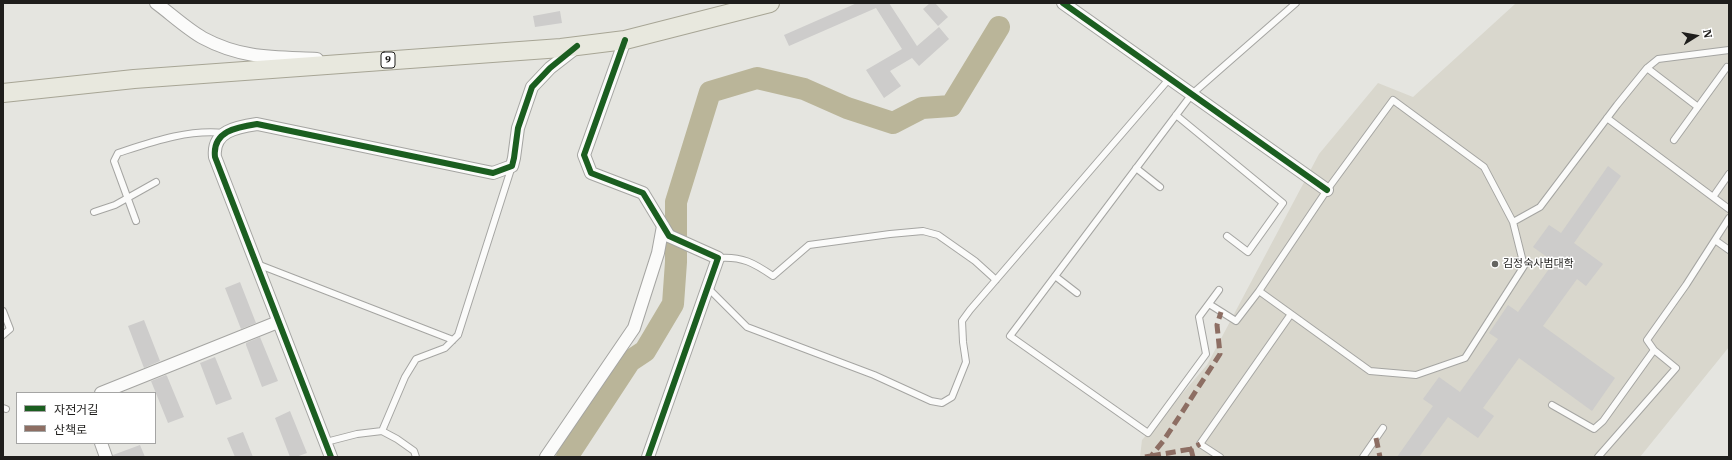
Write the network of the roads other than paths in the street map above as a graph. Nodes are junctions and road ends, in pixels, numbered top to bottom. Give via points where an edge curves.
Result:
1 (156, 3) edge
2 (770, 3) edge
3 (1063, 3) edge
4 (1296, 3) edge
5 (625, 40) junction
6 (577, 46) junction
7 (1729, 50) edge
8 (372, 61) junction
9 (1727, 67) dead end
10 (1647, 68) junction
11 (1170, 79) junction
12 (3, 93) edge
13 (1192, 94) junction
14 (1698, 107) junction
15 (1176, 115) junction
16 (1607, 118) junction
17 (224, 133) junction
18 (1674, 140) dead end
19 (512, 166) junction
20 (1136, 168) junction
21 (1729, 174) edge
22 (156, 182) dead end
23 (1160, 187) dead end
24 (1327, 190) junction
25 (1712, 197) junction
26 (128, 198) junction
27 (1729, 209) edge
28 (94, 212) dead end
29 (1729, 218) edge
30 (136, 221) dead end
31 (1513, 222) junction
32 (666, 231) junction
33 (1227, 236) dead end
34 (1715, 240) junction
35 (1729, 250) edge
36 (718, 258) junction
37 (256, 263) junction
38 (1055, 276) junction
39 (996, 280) junction
40 (708, 288) junction
41 (1219, 290) dead end
42 (1259, 291) junction
43 (1077, 293) dead end
44 (1209, 304) junction
45 (3, 311) edge
46 (1291, 314) junction
47 (278, 322) junction
48 (3, 335) edge
49 (453, 340) junction
50 (1654, 350) junction
51 (103, 392) edge
52 (1552, 405) dead end
53 (1383, 428) dead end
54 (382, 431) junction
55 (326, 442) junction
56 (101, 444) edge
57 (329, 456) edge
58 (106, 457) edge
59 (416, 457) edge
60 (546, 457) edge
61 (648, 457) edge
62 (1220, 457) edge
63 (1363, 457) edge
64 (1598, 457) edge

1 - 8 street via 203,38 242,54
2 - 5 main road, 9
3 - 11 street
4 - 13 lane
5 - 6 main road, 9
5 - 32 street via 584,155 591,173 643,193
6 - 8 main road, 9
6 - 19 street via 532,87 518,128
7 - 10 lane via 1658,60
8 - 12 main road, 9 via 134,79
9 - 14 lane
10 - 14 lane
10 - 16 lane
11 - 13 street
11 - 39 lane
13 - 15 lane
13 - 24 street
14 - 18 lane
15 - 20 lane
15 - 33 lane via 1283,203 1248,252
16 - 25 lane
16 - 31 lane via 1540,207
17 - 19 street via 238,127 257,124 493,173
17 - 26 lane via 207,131 162,139 118,153 114,161
17 - 37 street via 214,150 215,157
19 - 49 lane via 458,335
20 - 23 lane
20 - 38 lane
21 - 25 lane
22 - 26 lane
24 - 31 lane via 1394,100 1484,167
24 - 42 lane
25 - 27 lane
26 - 28 lane via 115,206
26 - 30 lane
29 - 34 lane
31 - 46 lane via 1524,266 1466,358 1416,375 1370,371
32 - 36 street
32 - 60 street via 634,328
34 - 35 lane
34 - 50 lane via 1647,340
36 - 39 lane via 733,257 753,263 773,276 809,245 923,231 938,235 975,261
36 - 40 street
37 - 47 street
37 - 49 lane
38 - 43 lane
38 - 44 lane via 1010,336 1148,433 1206,354 1200,316
39 - 40 lane via 962,321 966,362 952,397 942,403 931,401 874,375 747,327
40 - 61 street
41 - 44 lane
42 - 44 lane via 1236,321
42 - 46 lane
45 - 48 lane via 10,329
46 - 62 lane via 1200,444
47 - 51 street
47 - 55 street
49 - 54 lane via 444,348 416,359 405,377
50 - 52 lane via 1603,421 1594,429
50 - 64 lane via 1676,368
53 - 63 lane
54 - 55 lane
54 - 59 lane via 414,451
55 - 57 street
56 - 58 street

